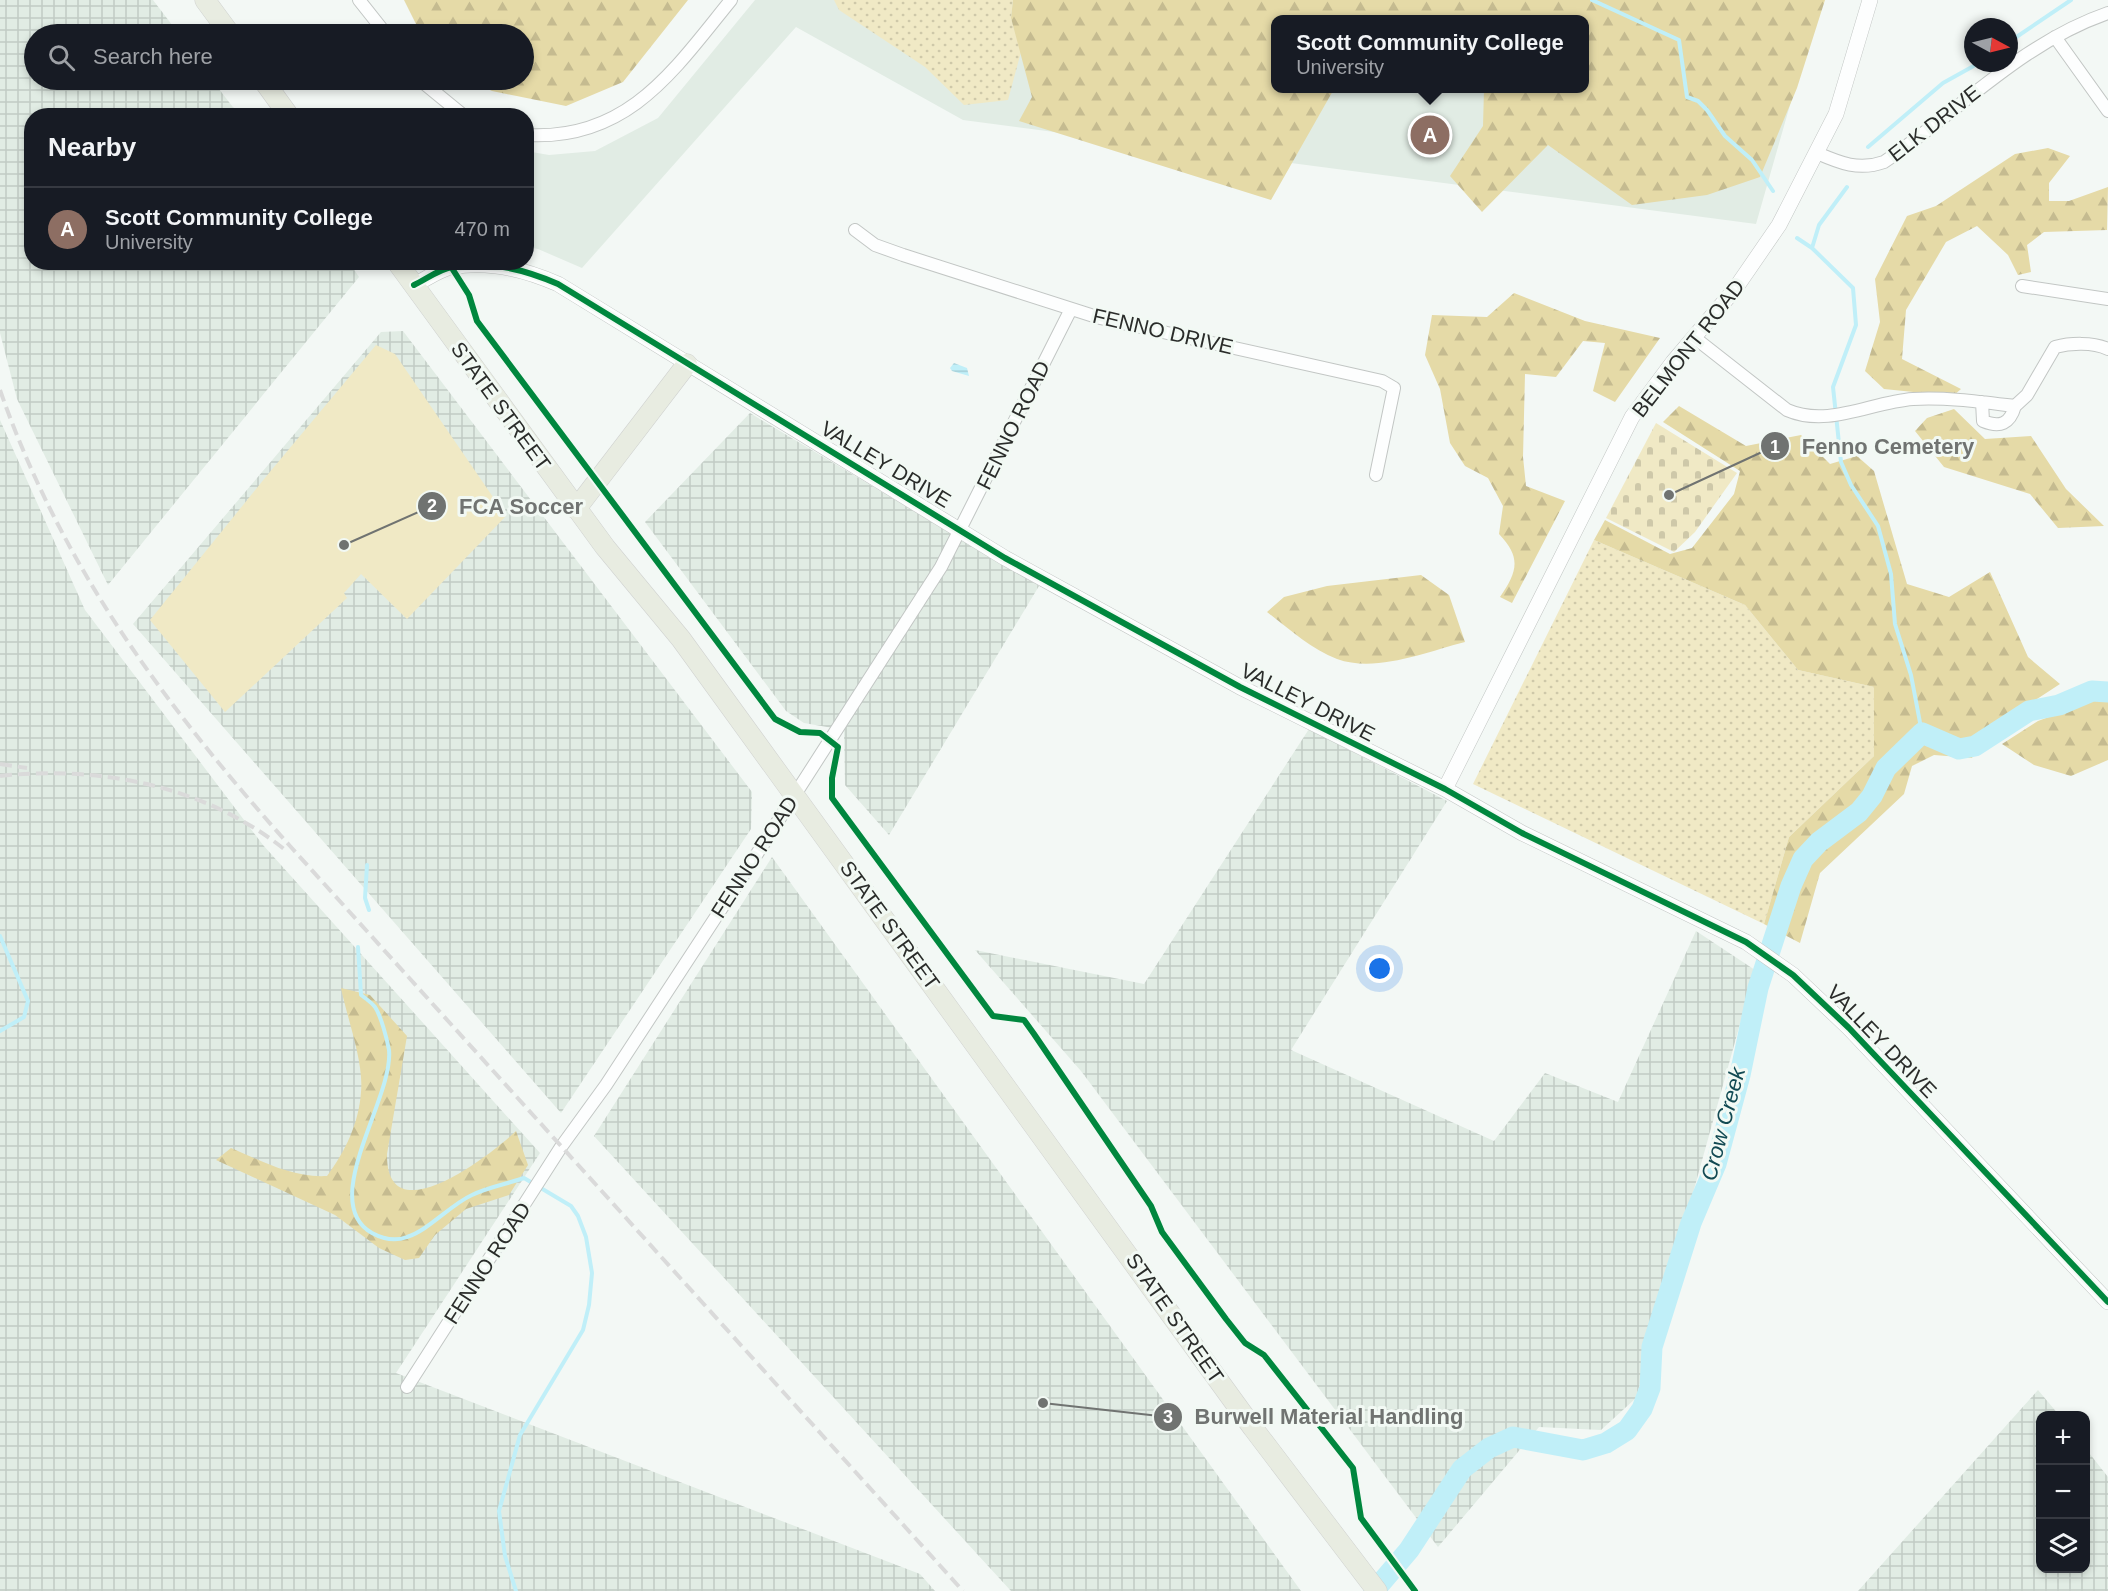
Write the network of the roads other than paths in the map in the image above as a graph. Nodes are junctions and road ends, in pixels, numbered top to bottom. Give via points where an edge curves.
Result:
1 (358, 0) edge
2 (731, 0) edge
3 (1870, 0) edge
4 (209, 2) edge
5 (2108, 13) edge
6 (223, 24) edge
7 (378, 24) edge
8 (2055, 37) junction
9 (270, 90) edge
10 (432, 90) edge
11 (283, 108) edge
12 (454, 108) edge
13 (2108, 111) edge
14 (534, 135) edge
15 (1817, 153) junction
16 (855, 230) dead end
17 (403, 270) edge
18 (445, 270) edge
19 (520, 270) edge
20 (414, 285) junction
21 (2022, 286) dead end
22 (2108, 299) edge
23 (1071, 309) junction
24 (1695, 338) junction
25 (2106, 346) edge
26 (687, 364) junction
27 (1982, 402) junction
28 (2015, 406) junction
29 (1376, 475) dead end
30 (576, 509) junction
31 (962, 529) junction
32 (1445, 789) junction
33 (795, 795) junction
34 (2108, 1302) edge
35 (407, 1387) dead end
36 (1377, 1591) edge

1 - 7 street
2 - 14 street via 663,82 637,104 594,127 552,136
3 - 15 street, BELMONT ROAD via 1839,105
4 - 6 main road
5 - 8 street, ELK DRIVE
8 - 13 street
8 - 15 street, ELK DRIVE via 1998,74 1884,162 1869,168 1852,166
9 - 11 main road
10 - 12 street
15 - 24 street, BELMONT ROAD via 1764,248
16 - 23 street, FENNO DRIVE via 875,245
17 - 20 main road, STATE STREET
18 - 20 street, VALLEY DRIVE
19 - 26 street, VALLEY DRIVE via 558,284
20 - 30 main road, STATE STREET
21 - 22 street
23 - 29 street, FENNO DRIVE via 1382,381 1394,388
23 - 31 street, FENNO ROAD
24 - 27 street via 1787,410 1806,416 1834,415 1917,399
24 - 32 street, BELMONT ROAD via 1658,381 1619,442
25 - 28 street via 2055,347 2027,395
26 - 30 main road
26 - 31 street, VALLEY DRIVE
27 - 28 street
27 - 28 street via 1983,421 1993,425 2005,424
30 - 33 main road, STATE STREET via 681,639
31 - 32 street, VALLEY DRIVE via 1005,558 1240,687
31 - 33 street, FENNO ROAD
32 - 34 street, VALLEY DRIVE via 1522,833 1746,942 1793,975 1850,1028
33 - 35 street, FENNO ROAD
33 - 36 main road, STATE STREET via 1254,1428

